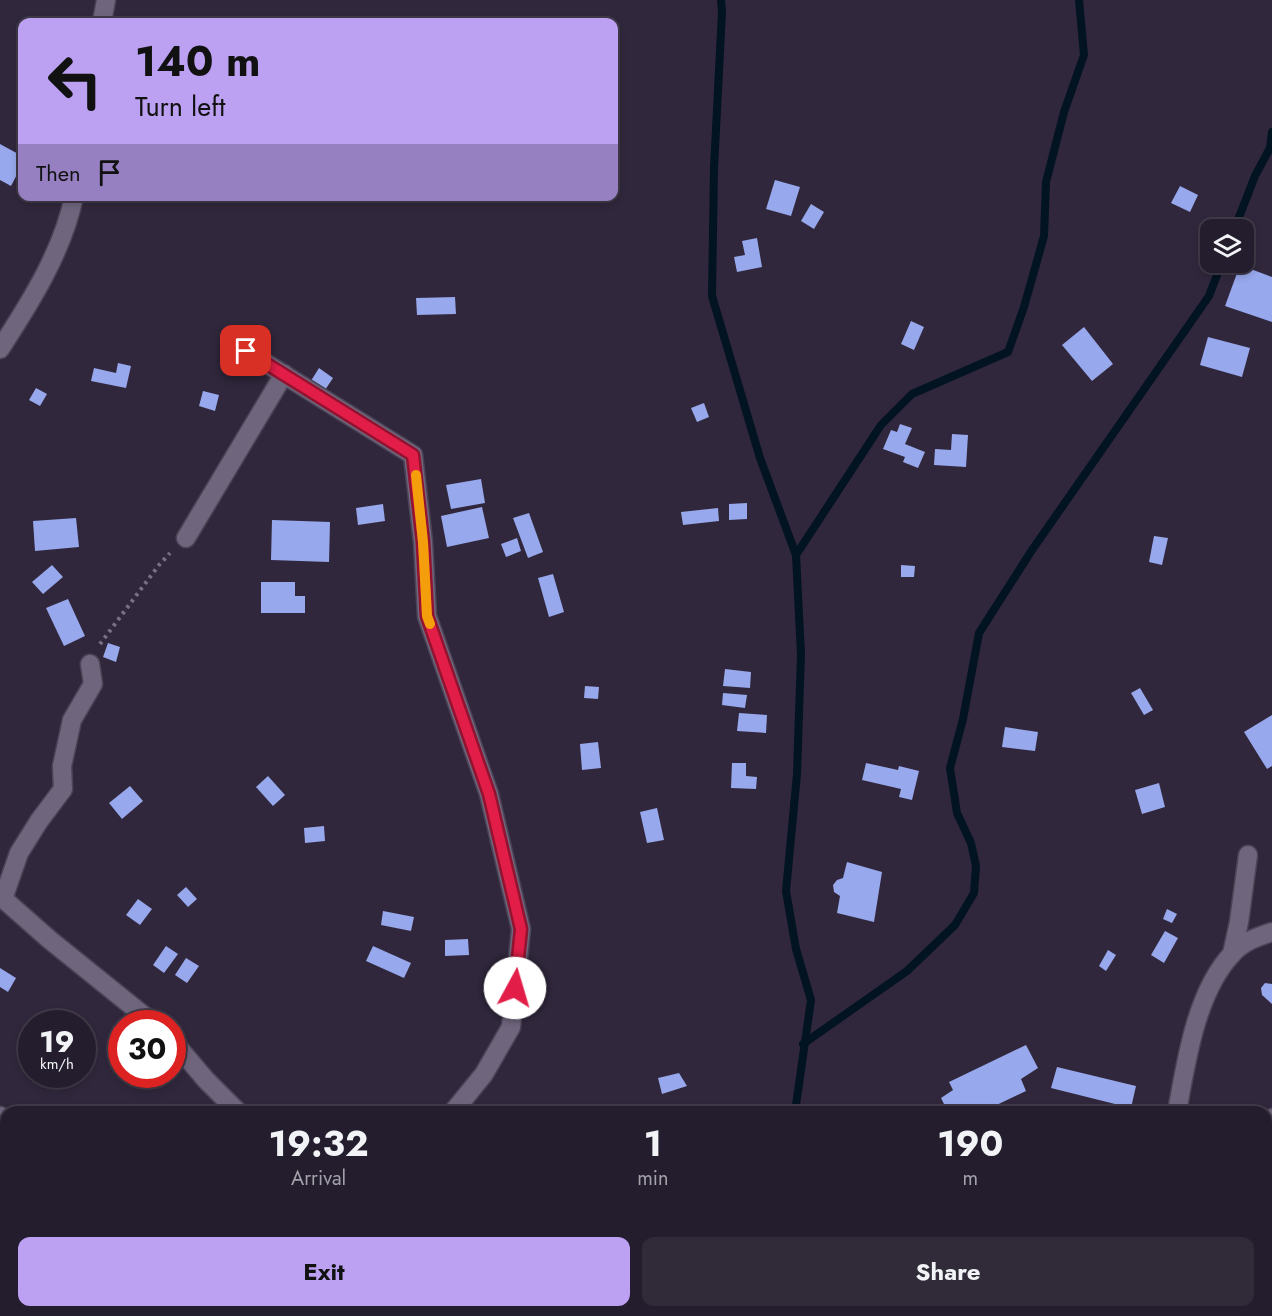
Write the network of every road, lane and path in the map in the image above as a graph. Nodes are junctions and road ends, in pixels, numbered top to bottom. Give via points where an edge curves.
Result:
1 (106, 0) edge
2 (103, 18) edge
3 (73, 201) edge
4 (0, 349) edge
5 (246, 351) dead end
6 (284, 374) junction
7 (186, 538) joint
8 (90, 664) joint
9 (1248, 855) dead end
10 (2, 898) edge
11 (1272, 932) edge
12 (1232, 954) junction
13 (137, 1010) edge
14 (186, 1056) edge
15 (232, 1106) edge
16 (458, 1106) edge
17 (1178, 1106) edge

1 - 2 street
3 - 4 street via 51,263
5 - 6 street
6 - 7 street
6 - 16 street via 413,455 427,616 489,794 521,929 511,1027 484,1074
7 - 8 path via 159,565 99,644
8 - 10 street via 93,684 72,720 62,766 63,789 19,853
9 - 12 street
10 - 13 street
11 - 12 street via 1253,938
12 - 17 street via 1213,983 1190,1039
14 - 15 street

